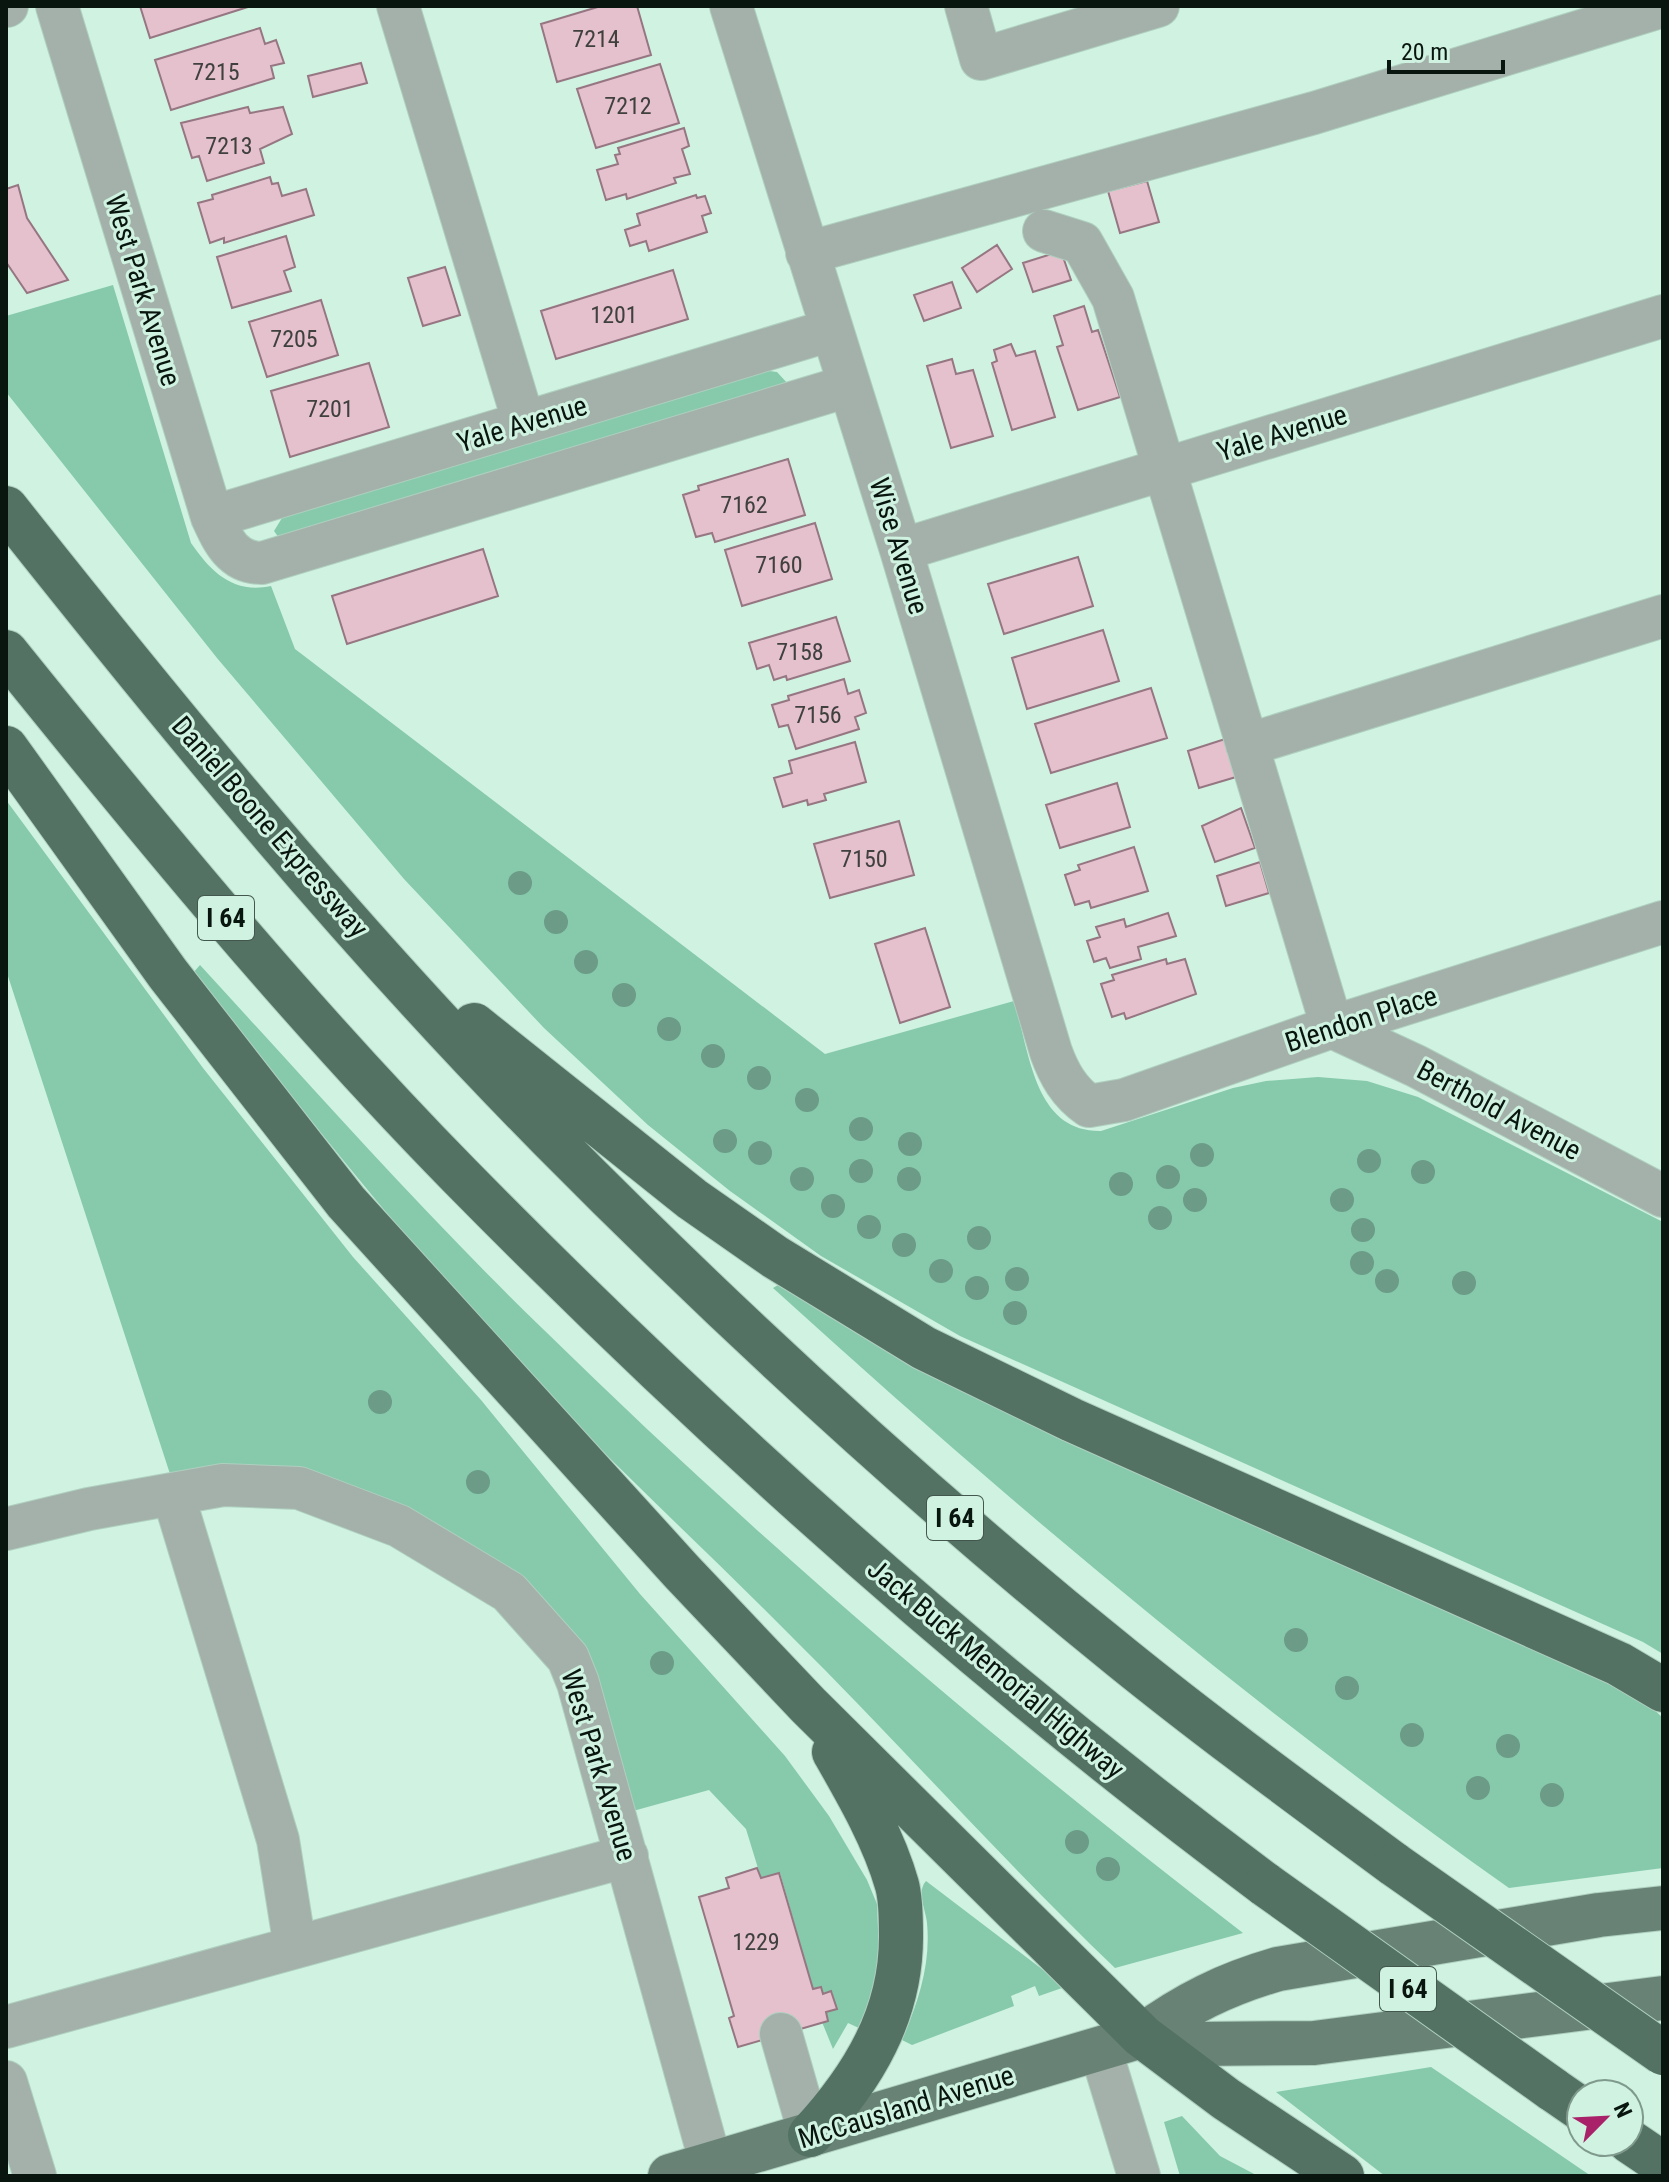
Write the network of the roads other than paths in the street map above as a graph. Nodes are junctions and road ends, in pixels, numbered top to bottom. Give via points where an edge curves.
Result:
1 (57, 6) edge
2 (398, 6) edge
3 (731, 6) edge
4 (966, 6) edge
5 (1158, 6) edge
6 (1663, 6) edge
7 (1044, 231) dead end
8 (807, 253) junction
9 (1663, 316) edge
10 (831, 330) junction
11 (848, 386) junction
12 (524, 423) junction
13 (1163, 469) junction
14 (6, 508) edge
15 (212, 517) junction
16 (901, 550) junction
17 (248, 563) joint
18 (1663, 616) edge
19 (6, 652) edge
20 (1247, 745) junction
21 (6, 748) edge
22 (1663, 922) edge
23 (379, 955) junction
24 (1332, 1027) junction
25 (1067, 1086) joint
26 (1663, 1196) edge
27 (173, 1494) junction
28 (6, 1529) edge
29 (1663, 1690) edge
30 (808, 1705) junction
31 (627, 1856) junction
32 (1663, 1908) edge
33 (295, 1947) junction
34 (1663, 1998) edge
35 (6, 2027) edge
36 (781, 2034) dead end
37 (1142, 2036) junction
38 (1100, 2048) junction
39 (1663, 2053) edge
40 (6, 2082) edge
41 (1565, 2098) edge
42 (810, 2135) junction
43 (1645, 2152) edge
44 (711, 2164) junction
45 (1663, 2164) edge
46 (35, 2176) edge
47 (670, 2176) edge
48 (1139, 2176) edge
49 (1342, 2176) edge

1 - 15 street, West Park Avenue
2 - 12 street
3 - 8 street, Wise Avenue
4 - 5 street via 981,59
6 - 8 street via 1314,113
7 - 13 street via 1082,243 1097,266 1113,298
8 - 10 street, Wise Avenue
9 - 13 street, Yale Avenue
10 - 11 street, Wise Avenue
10 - 12 street, Yale Avenue
11 - 16 street, Wise Avenue
11 - 17 street, Yale Avenue
12 - 15 street, Yale Avenue
13 - 16 street, Yale Avenue
13 - 20 street
14 - 23 highway, Daniel Boone Expressway / I 64
15 - 17 street, West Park Avenue via 233,554
16 - 25 street, Wise Avenue via 1051,1052
18 - 20 street
19 - 41 highway, Jack Buck Memorial Highway / I 64, bridge via 217,908 458,1174 701,1411 1029,1700 1266,1885
20 - 24 street
21 - 30 highway via 168,974 346,1202 493,1368
22 - 24 street, Blendon Place
23 - 29 highway via 692,1199 924,1348 1072,1420 1619,1664
23 - 39 highway, Daniel Boone Expressway / I 64, bridge via 547,1134 807,1386 944,1509 1132,1666 1395,1865
24 - 25 street, Blendon Place via 1105,1106 1089,1106
24 - 26 street, Berthold Avenue
27 - 28 street, West Park Avenue
27 - 31 street, West Park Avenue via 223,1485 299,1488 399,1526 509,1592 568,1658
27 - 33 street via 278,1840
30 - 37 highway
30 - 42 highway via 856,1790 898,1887 901,1958 897,1990 865,2067
31 - 33 street
31 - 44 street, West Park Avenue
32 - 37 main road, McCausland Avenue via 1278,1969 1231,1983 1182,2007
33 - 35 street
34 - 37 main road, McCausland Avenue via 1314,2043 1194,2044
36 - 42 street
37 - 38 main road, McCausland Avenue
37 - 49 highway
38 - 42 main road, McCausland Avenue
38 - 48 street
40 - 46 street
42 - 44 main road, McCausland Avenue
43 - 45 highway
44 - 47 main road, McCausland Avenue

